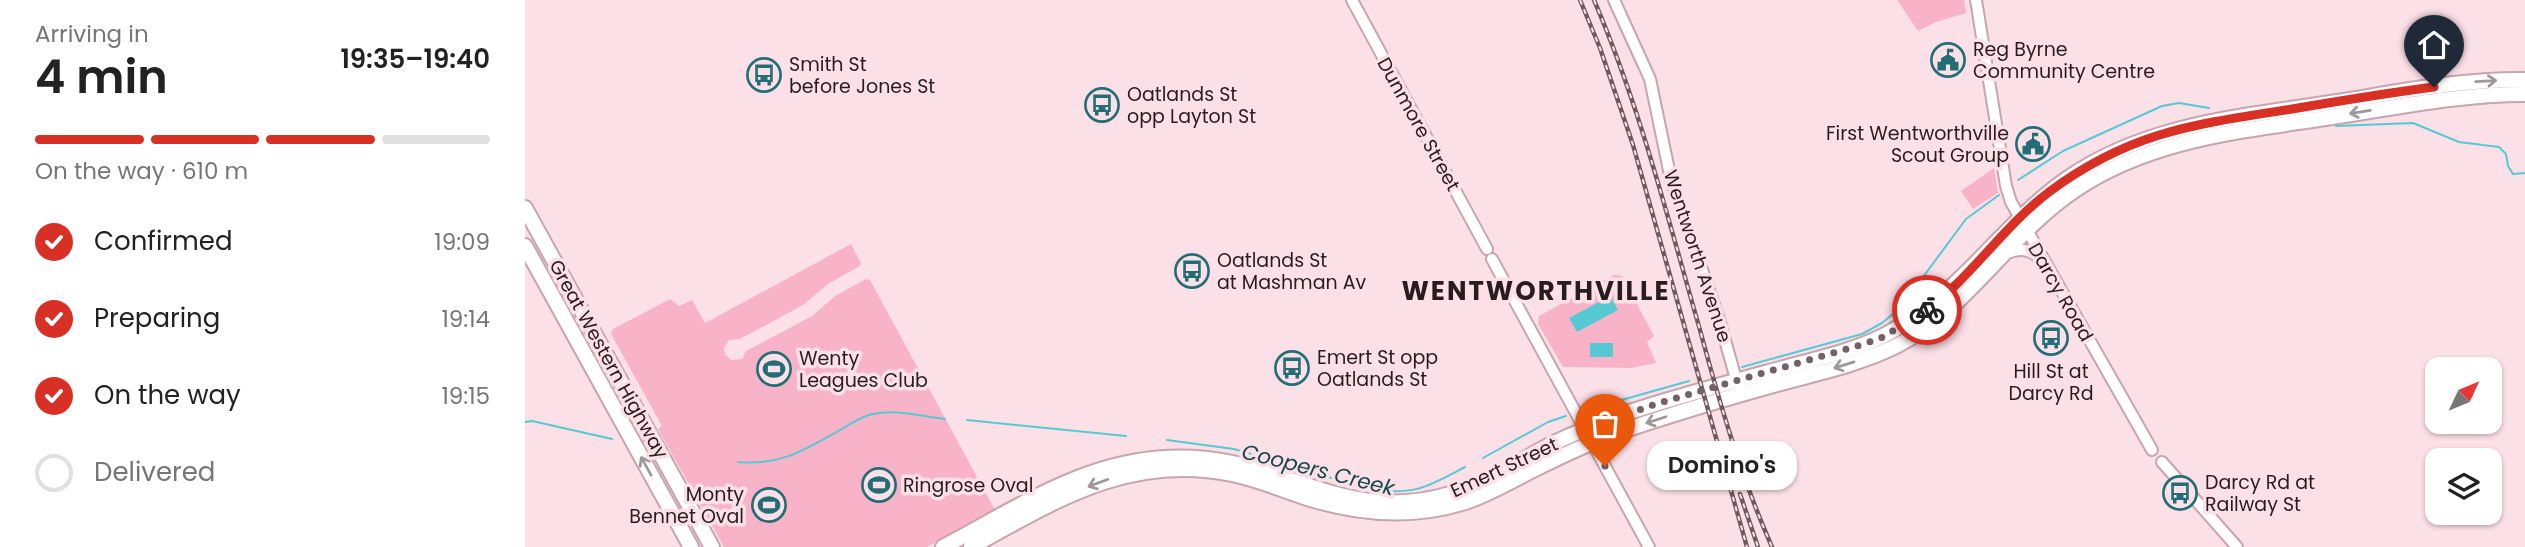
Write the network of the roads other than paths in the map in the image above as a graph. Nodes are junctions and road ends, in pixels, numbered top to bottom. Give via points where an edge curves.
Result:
1 (1352, 0) edge
2 (1614, 0) edge
3 (1976, 0) edge
4 (2525, 80) edge
5 (2525, 94) edge
6 (525, 208) edge
7 (2022, 225) junction
8 (525, 246) edge
9 (2004, 254) junction
10 (2044, 263) junction
11 (1739, 388) junction
12 (1589, 436) junction
13 (691, 547) edge
14 (712, 547) edge
15 (943, 547) edge
16 (971, 547) edge
17 (1649, 547) edge
18 (2237, 547) edge

1 - 12 main road, Dunmore Street
2 - 11 main road, Wentworth Avenue via 1650,79 1671,180
3 - 7 main road, Darcy Road via 2006,186
7 -> 4 highway via 2046,194 2088,165 2175,129 2473,81
5 -> 7 highway via 2438,100 2167,146 2127,160
6 - 14 highway, Great Western Highway
7 - 9 highway
7 - 10 main road, Darcy Road
7 - 11 highway via 1935,303 1902,326
13 -> 8 highway, Great Western Highway
9 - 10 main road via 2024,249
9 -> 11 highway via 1953,307 1896,346 1844,365
10 - 18 main road, Darcy Road via 2152,450 2149,458 2162,462
11 - 12 highway
12 - 15 highway, Emert Street via 1463,490 1408,502 1343,497 1219,461 1133,461 1061,483
12 -> 16 highway, Emert Street via 1471,499 1410,514 1341,508 1235,474 1182,469 1137,472 1058,499
12 - 17 main road, Dunmore Street

